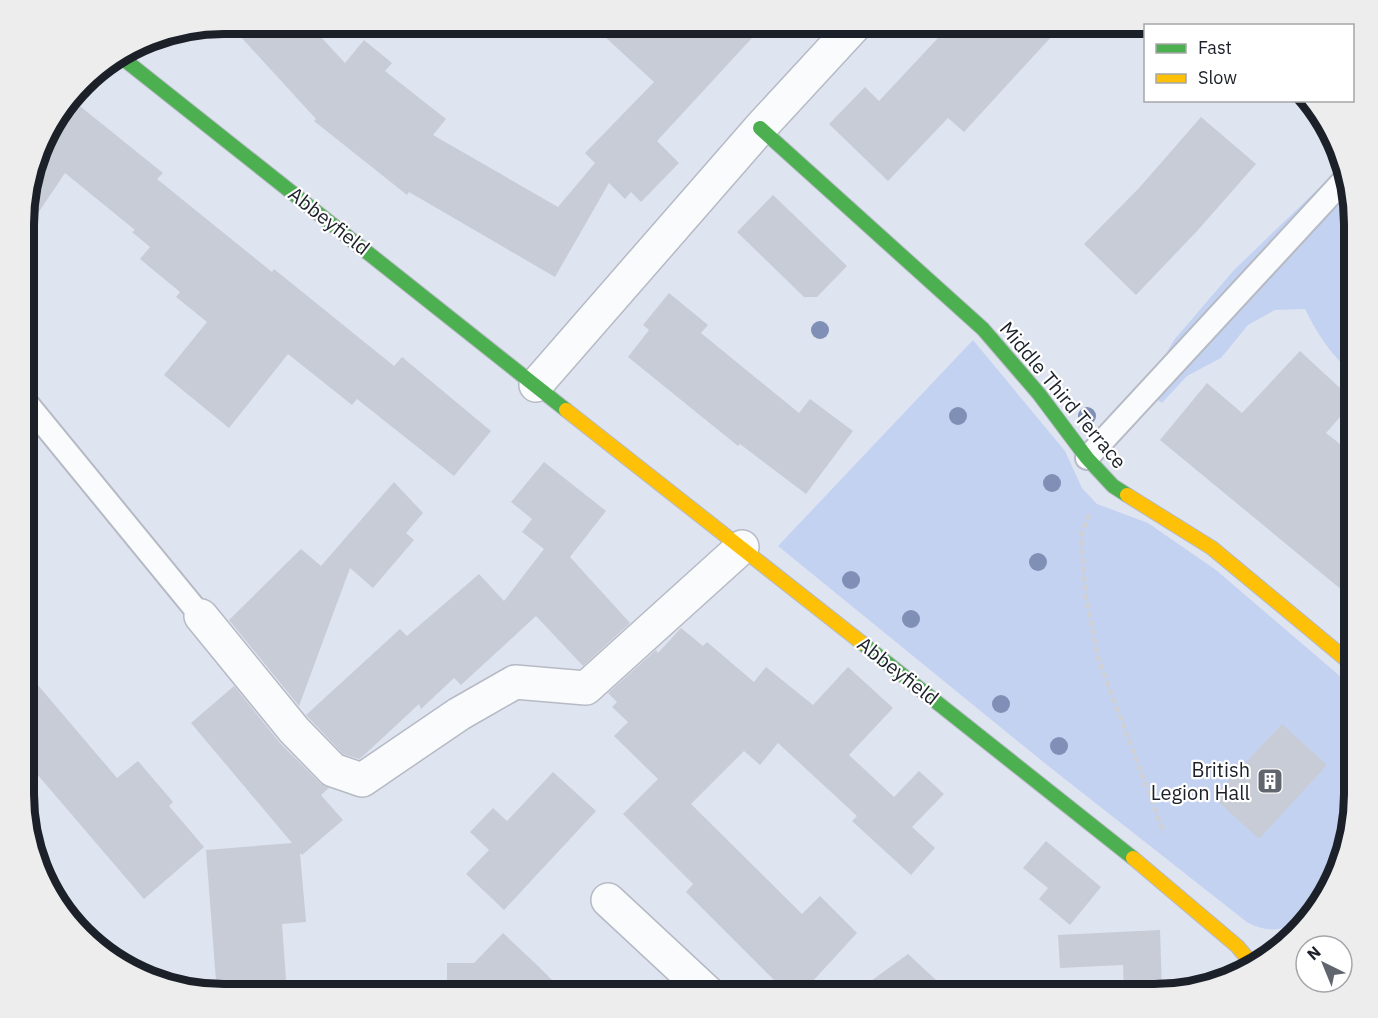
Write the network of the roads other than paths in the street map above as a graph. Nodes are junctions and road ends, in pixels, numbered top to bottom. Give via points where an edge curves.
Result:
1 (846, 35) edge
2 (127, 62) edge
3 (760, 128) junction
4 (1339, 185) edge
5 (536, 385) junction
6 (34, 412) edge
7 (1087, 458) junction
8 (742, 547) junction
9 (201, 616) joint
10 (1343, 657) edge
11 (608, 900) dead end
12 (1248, 959) edge
13 (698, 984) edge

1 - 3 street
2 - 5 street, Abbeyfield
3 - 5 street
3 - 7 street, Middle Third Terrace via 983,329
4 - 7 lane
5 - 8 street, Abbeyfield
6 - 9 lane
7 - 10 street, Middle Third Terrace via 1113,486 1212,548
8 - 9 street via 586,688 515,682 459,714 362,780 333,770 294,730
8 - 12 street, Abbeyfield via 1177,893
11 - 13 street

